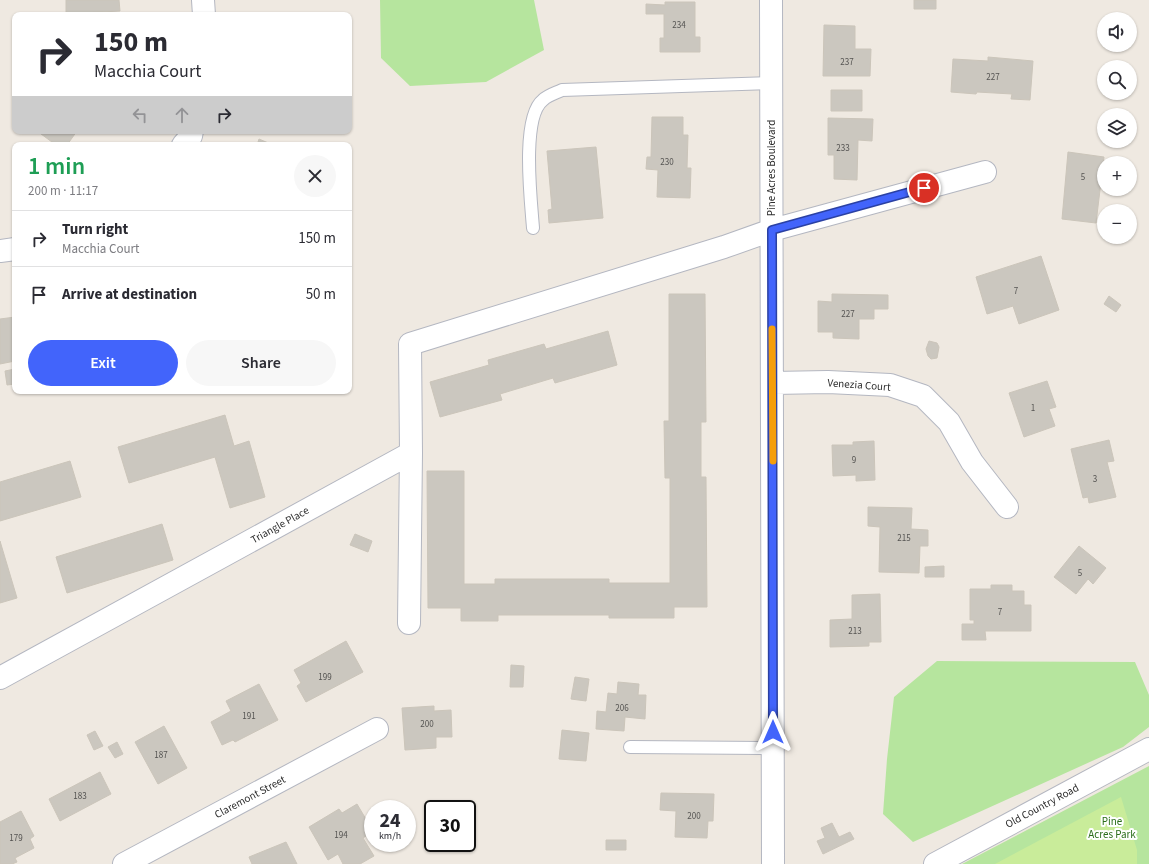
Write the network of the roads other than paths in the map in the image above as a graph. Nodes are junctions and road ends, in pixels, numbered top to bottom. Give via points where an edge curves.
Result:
1 (203, 0) edge
2 (771, 0) edge
3 (204, 12) edge
4 (771, 83) junction
5 (191, 134) edge
6 (186, 142) edge
7 (985, 172) dead end
8 (533, 228) dead end
9 (772, 230) junction
10 (12, 250) edge
11 (0, 252) edge
12 (773, 383) junction
13 (411, 453) junction
14 (1007, 507) dead end
15 (409, 623) dead end
16 (0, 678) edge
17 (377, 729) dead end
18 (630, 747) dead end
19 (773, 748) junction
20 (1149, 749) edge
21 (124, 864) edge
22 (773, 864) edge
23 (935, 864) edge

1 - 3 street
2 - 4 street, Pine Acres Boulevard
4 - 8 lane via 562,90 542,100 532,116 529,159
4 - 9 street, Pine Acres Boulevard
5 - 6 street
7 - 9 street
9 - 12 street, Pine Acres Boulevard
9 - 13 street via 410,344
10 - 11 street
12 - 14 street, Venezia Court via 890,385 923,396 949,422 972,462
12 - 19 street, Pine Acres Boulevard
13 - 15 street
13 - 16 street, Triangle Place
17 - 21 street, Claremont Street
18 - 19 lane
19 - 22 street, Pine Acres Boulevard
20 - 23 street, Old Country Road

